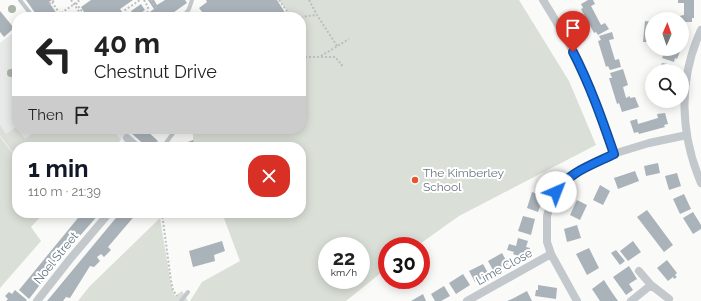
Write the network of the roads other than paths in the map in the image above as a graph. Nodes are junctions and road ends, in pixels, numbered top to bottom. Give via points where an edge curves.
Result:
1 (20, 0) edge
2 (192, 0) edge
3 (543, 0) edge
4 (29, 12) edge
5 (187, 12) edge
6 (701, 30) edge
7 (124, 135) road end
8 (686, 135) junction
9 (132, 142) edge
10 (614, 154) junction
11 (701, 183) edge
12 (105, 218) edge
13 (551, 254) junction
14 (639, 271) dead end
15 (651, 285) junction
16 (188, 292) dead end
17 (669, 299) dead end
18 (37, 301) edge
19 (180, 301) edge
20 (468, 301) edge
21 (578, 301) edge
22 (631, 301) edge

1 - 4 lane
2 - 5 lane
3 - 10 street via 580,65
6 - 8 street via 687,73 683,108
7 - 9 street
8 - 10 street
8 - 11 street via 694,168
10 - 13 street via 574,174 560,185 552,198 547,216 547,242
12 - 18 street, Noel Street
13 - 20 street, Lime Close
13 - 21 street
14 - 15 street
15 - 17 street
15 - 22 street
16 - 19 lane

